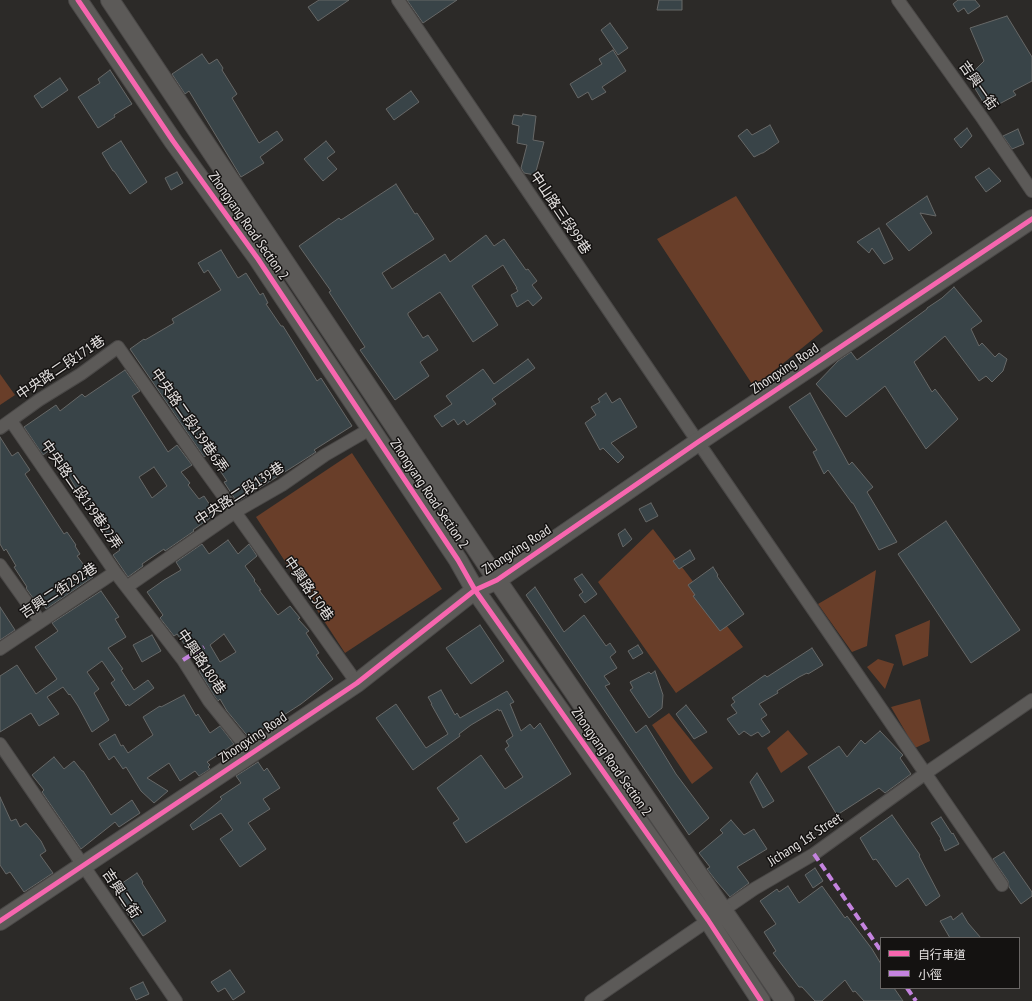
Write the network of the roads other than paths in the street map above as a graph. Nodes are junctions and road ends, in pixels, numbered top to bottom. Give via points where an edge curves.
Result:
1 (78, 0) edge
2 (110, 0) edge
3 (398, 0) edge
4 (898, 0) edge
5 (1032, 191) edge
6 (1032, 219) edge
7 (118, 346) joint
8 (11, 421) junction
9 (0, 428) edge
10 (370, 429) junction
11 (698, 442) junction
12 (236, 512) junction
13 (0, 565) edge
14 (116, 572) junction
15 (497, 580) junction
16 (128, 586) junction
17 (475, 590) junction
18 (40, 621) junction
19 (0, 649) edge
20 (357, 684) junction
21 (1032, 700) edge
22 (0, 744) edge
23 (250, 753) junction
24 (926, 773) junction
25 (84, 866) junction
26 (1002, 885) dead end
27 (724, 909) junction
28 (708, 920) junction
29 (0, 921) edge
30 (176, 1001) edge
31 (591, 1001) edge
32 (761, 1001) edge
33 (786, 1001) edge

1 - 10 street, Zhongyang Road Section 2 via 173,141 258,259
2 - 15 street, Zhongyang Road Section 2
3 - 11 street, 中山路三段99巷
4 - 5 street, 吉興一街
6 - 11 street, Zhongxing Road
7 - 8 street, 中央路二段171巷
7 - 12 street, 中央路二段139巷6弄
8 - 9 street, 中央路二段171巷
8 - 14 street, 中央路二段139巷22弄
10 - 12 street, 中央路二段139巷
10 - 17 street, Zhongyang Road Section 2 via 458,560
11 - 15 street, Zhongxing Road
11 - 24 street, 中山路三段99巷
12 - 16 street, 中央路二段139巷
12 - 20 street, 中興路150巷
13 - 18 street
14 - 16 street, 中央路二段139巷22弄
14 - 18 street, 吉興二街292巷
15 - 17 street, Zhongxing Road
15 - 27 street, Zhongyang Road Section 2
16 - 23 street, 中興路180巷 via 184,660 209,701
17 - 20 street, Zhongxing Road
17 - 28 street, Zhongyang Road Section 2
18 - 19 street, 吉興二街292巷
20 - 23 street, Zhongxing Road
21 - 24 street, Jichang 1st Street
22 - 25 street, 吉興二街
23 - 25 street, Zhongxing Road
24 - 26 street, 中山路三段99巷
24 - 27 street, Jichang 1st Street via 814,854
25 - 29 street, Zhongxing Road
25 - 30 street, 吉興二街
27 - 28 street, Jichang 1st Street
27 - 33 street, Zhongyang Road Section 2
28 - 31 street, Jichang 1st Street
28 - 32 street, Zhongyang Road Section 2

